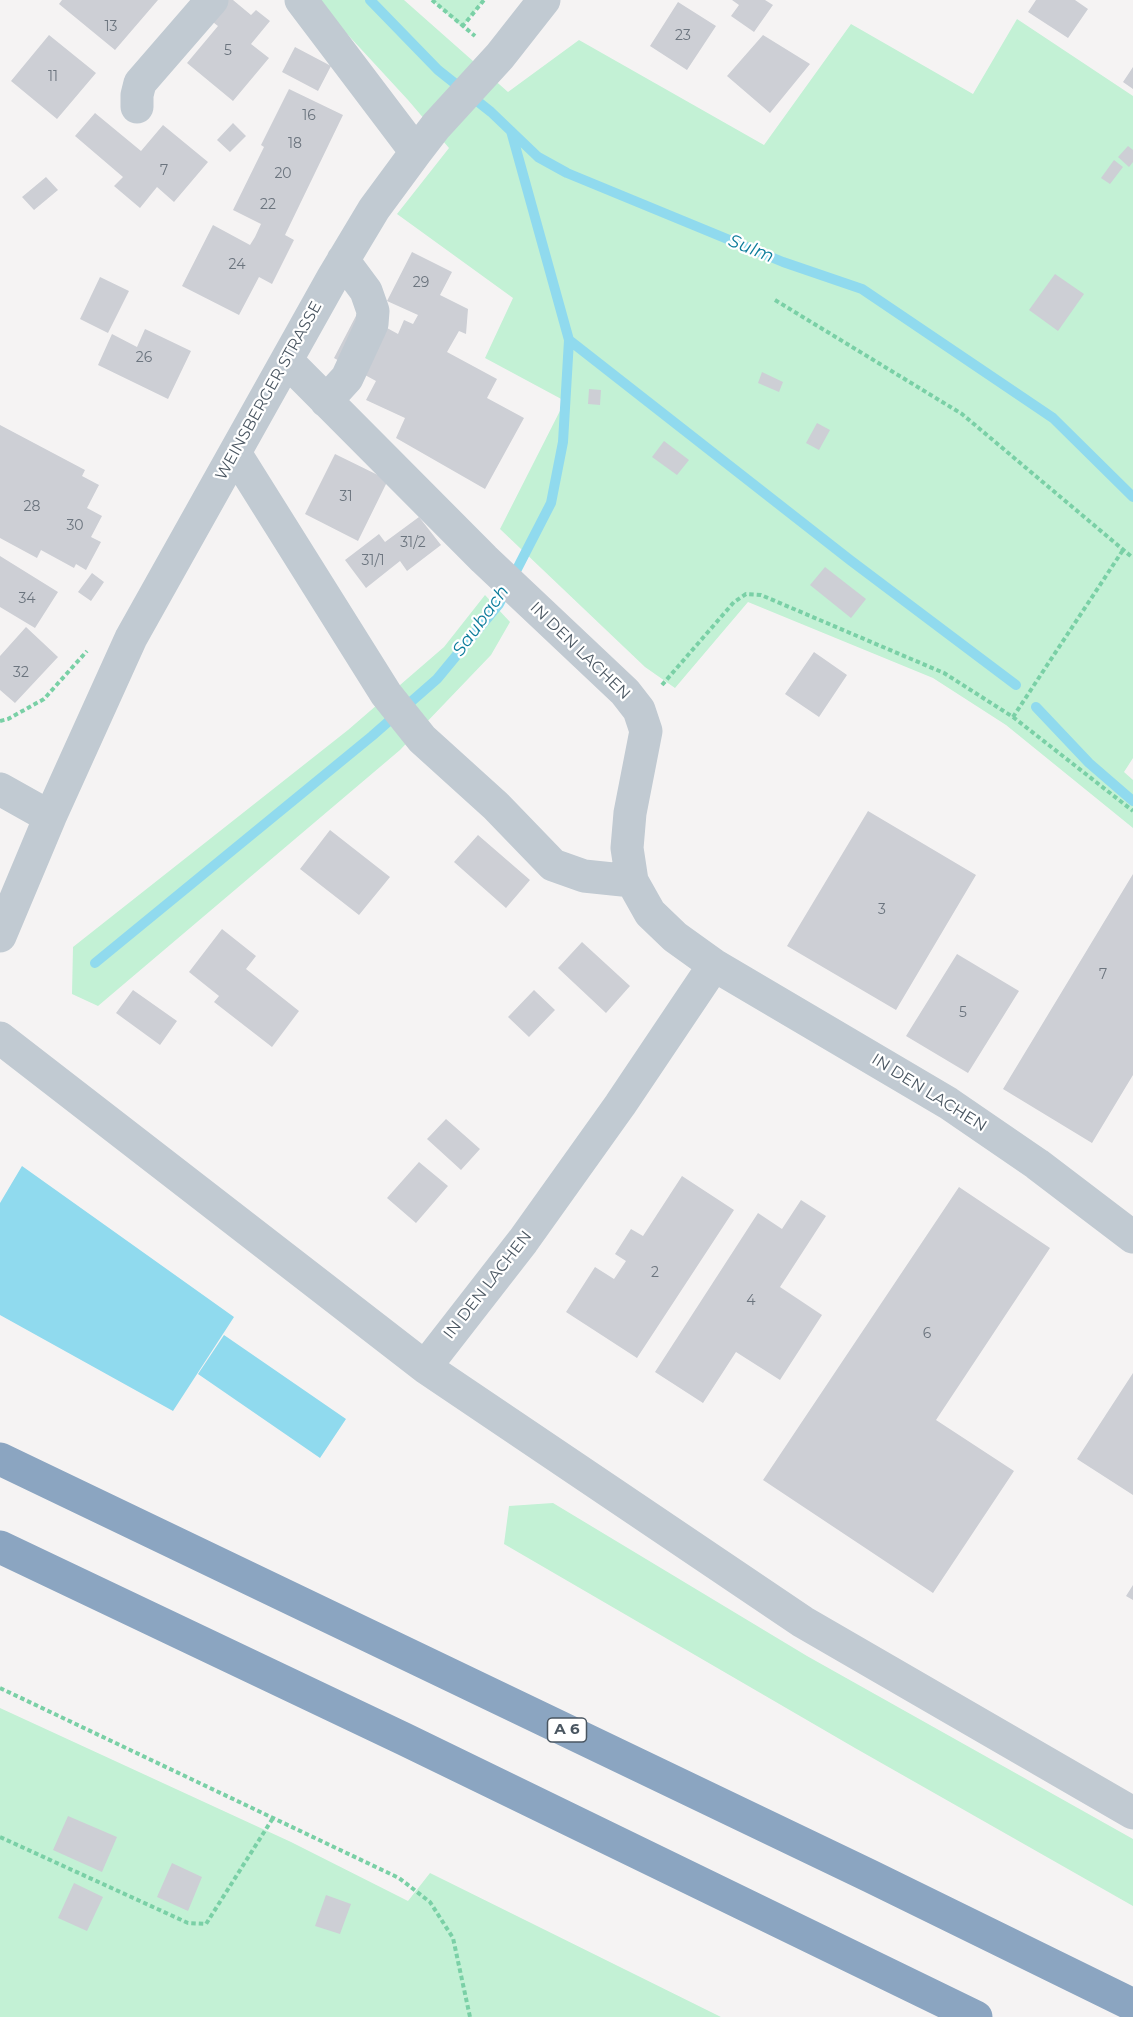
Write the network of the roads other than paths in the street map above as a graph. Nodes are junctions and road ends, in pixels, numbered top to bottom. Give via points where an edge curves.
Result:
1 (212, 0) edge
2 (301, 0) edge
3 (544, 0) edge
4 (137, 107) dead end
5 (416, 152) junction
6 (343, 260) junction
7 (287, 361) junction
8 (326, 401) junction
9 (235, 453) junction
10 (0, 789) edge
11 (50, 817) junction
12 (632, 881) junction
13 (0, 936) edge
14 (714, 965) junction
15 (0, 1038) edge
16 (1133, 1238) edge
17 (425, 1367) junction
18 (0, 1459) edge
19 (0, 1546) edge
20 (1133, 1813) edge
21 (1133, 2005) edge
22 (976, 2017) edge

1 - 4 street via 140,83
2 - 5 street
3 - 5 street, WEINSBERGER STRASSE
5 - 6 street, WEINSBERGER STRASSE
6 - 7 street, WEINSBERGER STRASSE
6 - 8 street via 366,291 373,311 372,324 347,378
7 - 8 street, IN DEN LACHEN
7 - 9 street, WEINSBERGER STRASSE
8 - 12 street, IN DEN LACHEN via 639,710 646,730 630,813 627,848
9 - 11 street, WEINSBERGER STRASSE via 131,638
9 - 12 street via 386,694 422,739 496,806 553,865 584,876
10 - 11 street
11 - 13 street, WEINSBERGER STRASSE
12 - 14 street, IN DEN LACHEN via 650,913
14 - 16 street, IN DEN LACHEN via 948,1102
14 - 17 street, IN DEN LACHEN via 543,1213
15 - 17 street
17 - 20 street via 804,1622
18 - 21 highway, A 6
19 - 22 highway

